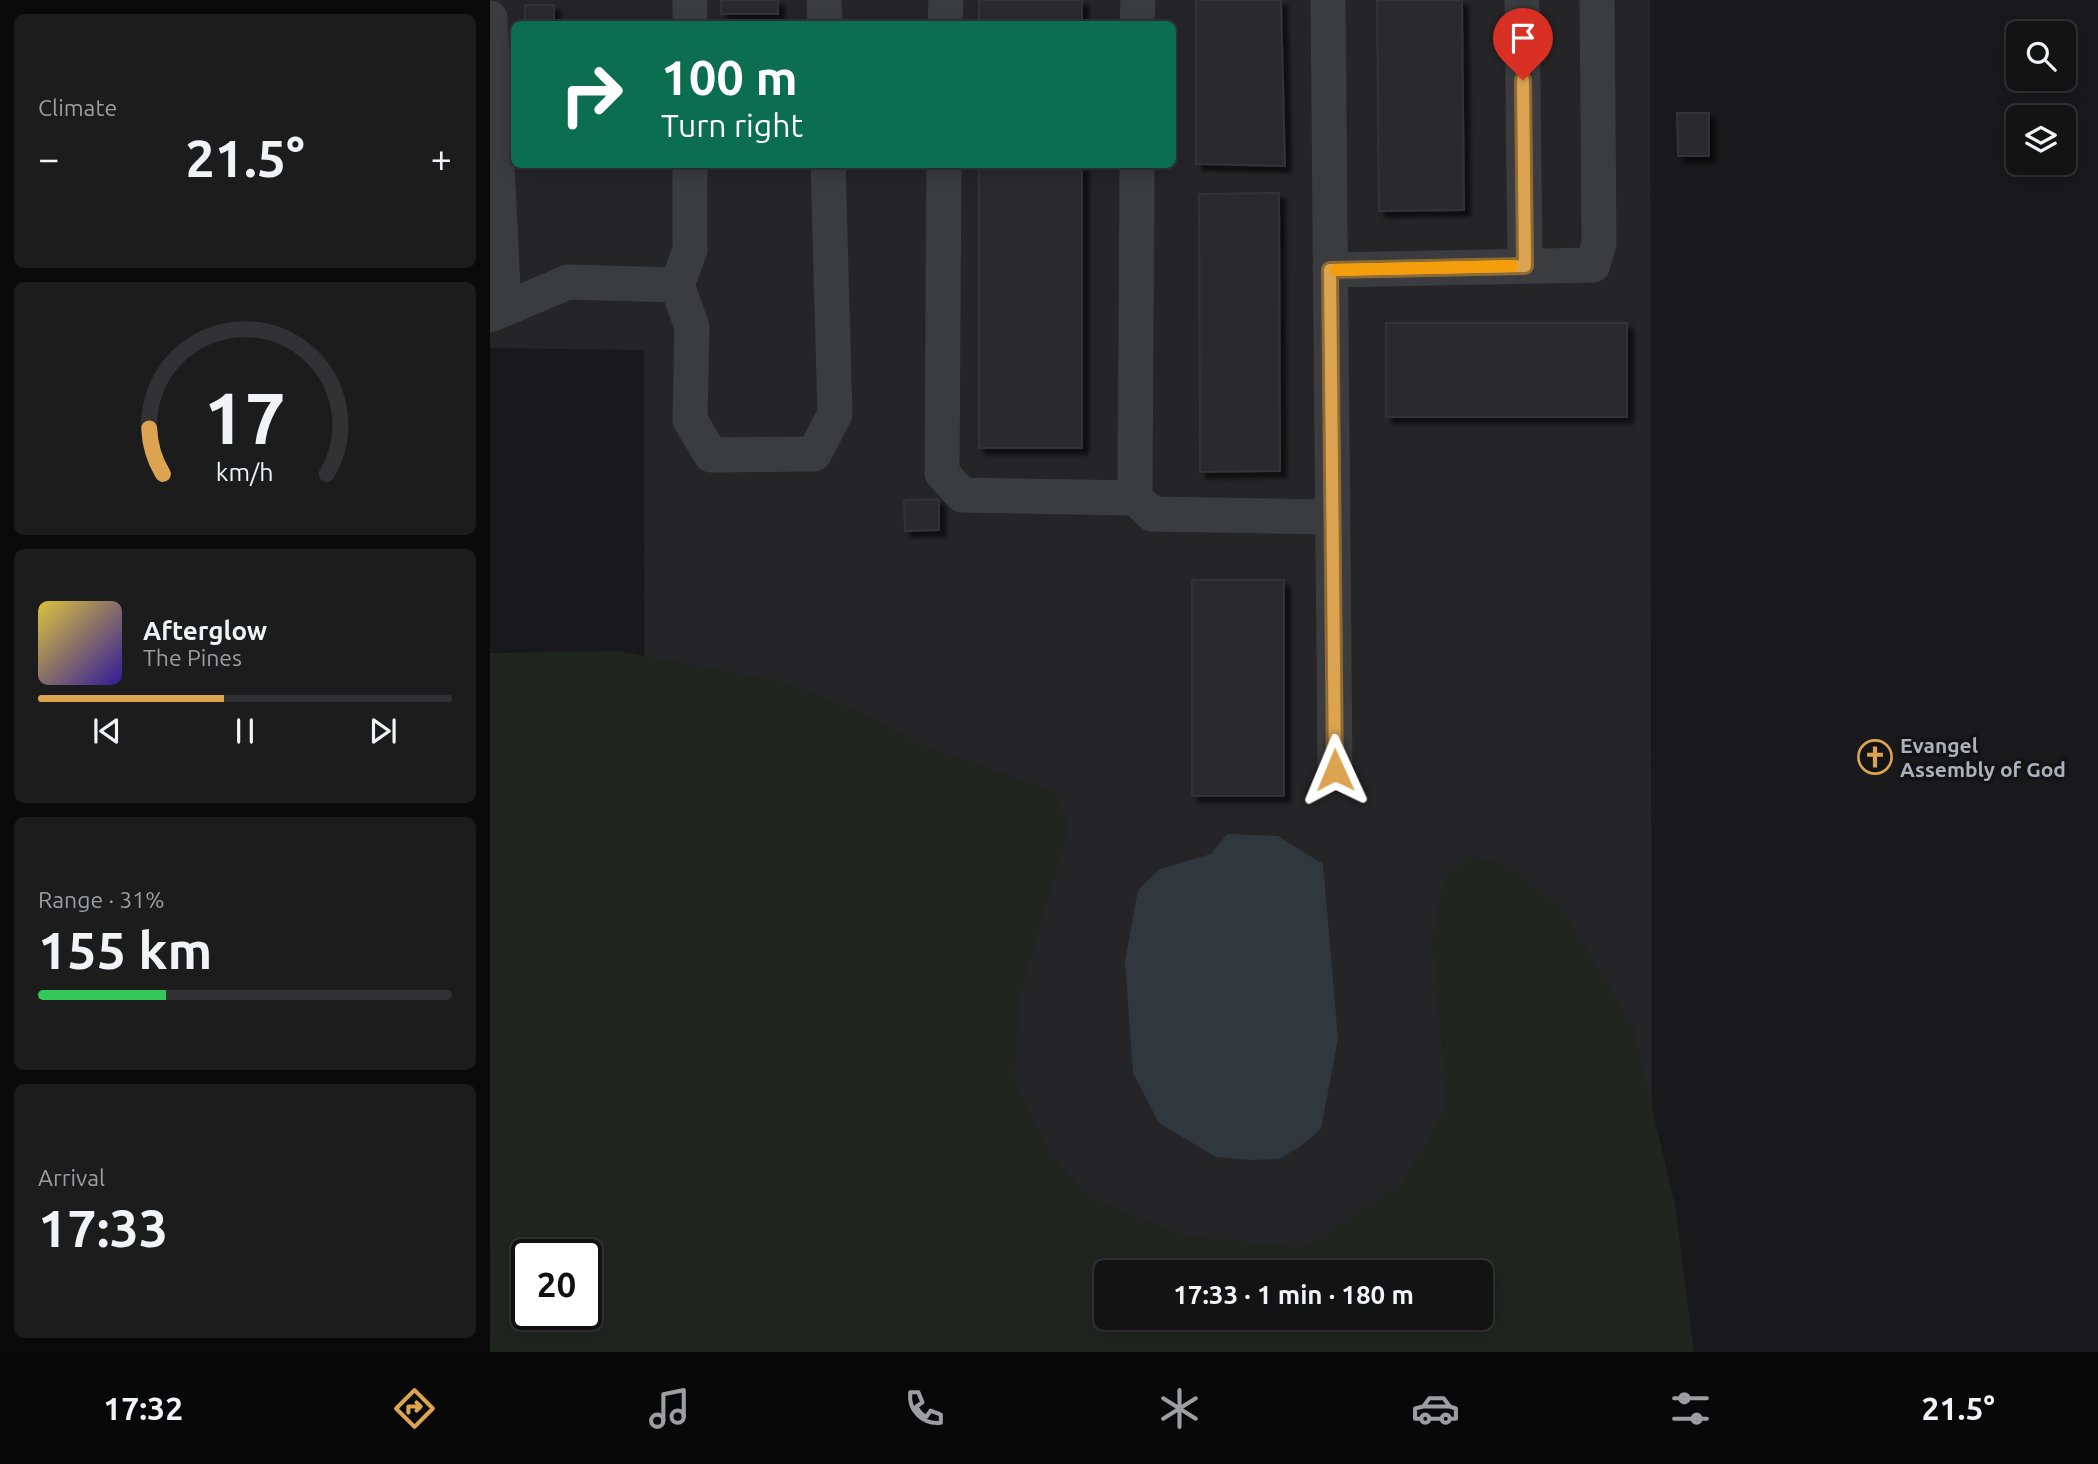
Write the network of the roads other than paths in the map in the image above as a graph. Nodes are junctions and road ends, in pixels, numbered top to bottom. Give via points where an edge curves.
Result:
1 (491, 0) edge
2 (690, 0) edge
3 (824, 0) edge
4 (946, 0) edge
5 (1138, 0) edge
6 (1328, 0) edge
7 (1522, 0) edge
8 (1597, 0) edge
9 (490, 16) edge
10 (690, 21) edge
11 (825, 21) edge
12 (945, 21) edge
13 (1138, 21) edge
14 (491, 88) edge
15 (690, 168) edge
16 (828, 168) edge
17 (944, 168) edge
18 (1137, 168) edge
19 (1525, 266) junction
20 (1330, 270) junction
21 (677, 285) junction
22 (497, 312) edge
23 (1135, 498) junction
24 (1333, 517) junction
25 (1335, 770) dead end

1 - 9 lane
2 - 10 lane
3 - 11 lane
4 - 12 lane
5 - 13 lane
6 - 20 lane
7 - 19 lane
8 - 19 lane via 1599,243 1592,265
9 - 14 lane
14 - 22 lane
15 - 21 lane via 691,250
16 - 21 lane via 835,414 814,454 711,455 690,420 692,327
17 - 23 lane via 942,473 962,495
18 - 23 lane
19 - 20 lane
20 - 24 lane
21 - 22 lane via 568,282
23 - 24 lane via 1152,514
24 - 25 lane

